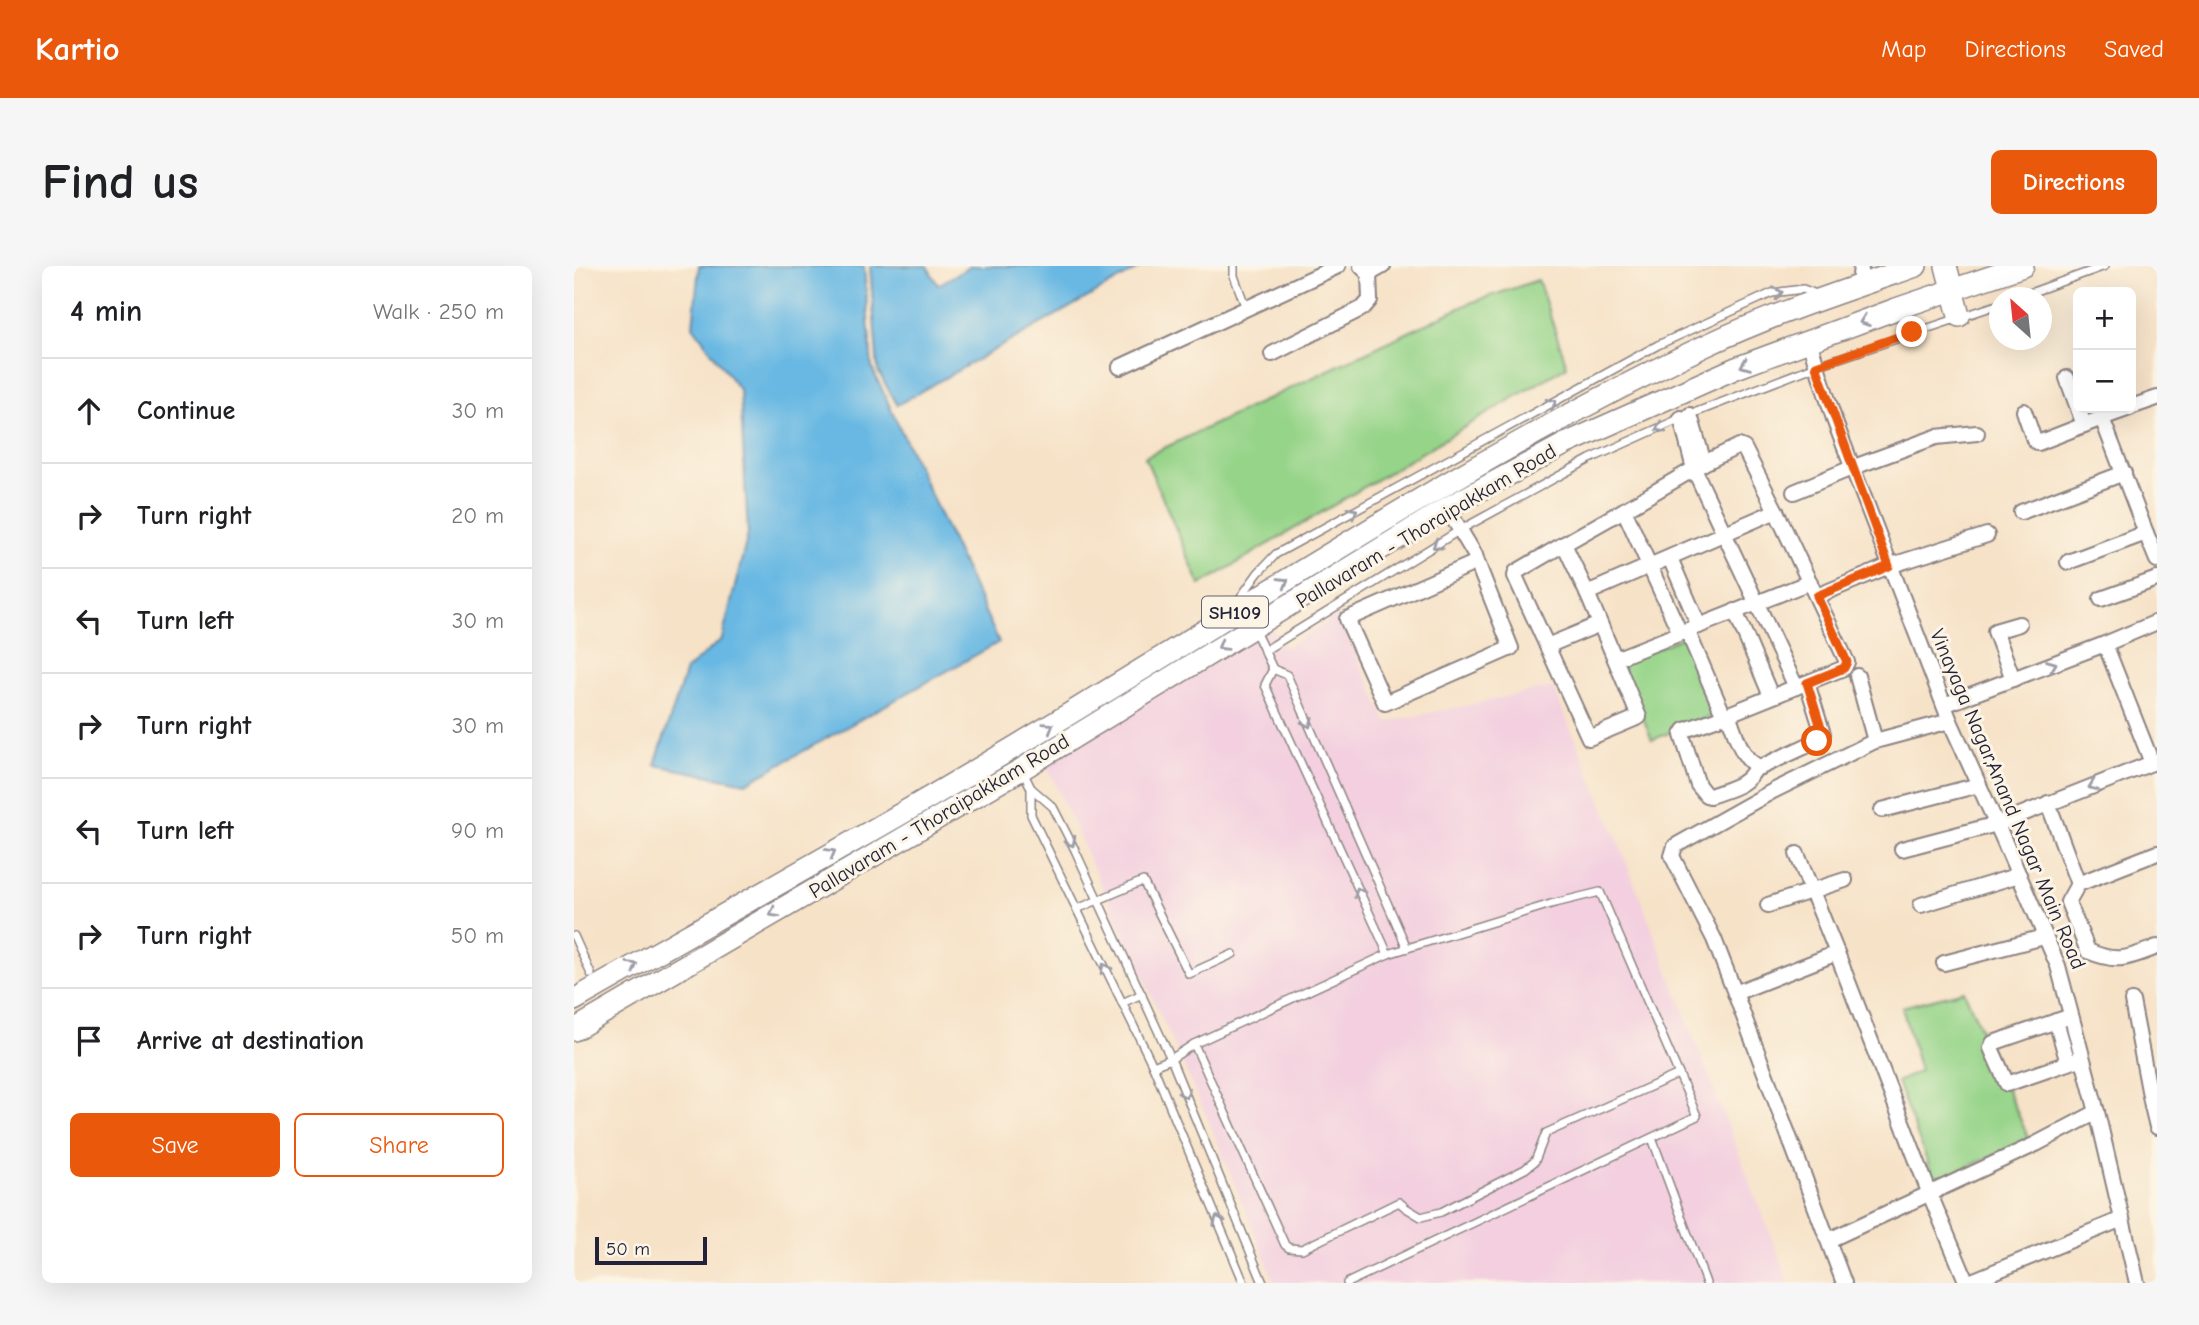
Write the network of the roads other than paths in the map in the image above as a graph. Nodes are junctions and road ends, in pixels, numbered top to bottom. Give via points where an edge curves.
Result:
1 (1234, 266) edge
2 (1338, 266) edge
3 (1383, 266) edge
4 (1916, 266) edge
5 (1946, 266) edge
6 (2023, 266) edge
7 (2105, 266) edge
8 (1365, 270) edge
9 (1860, 276) edge
10 (2047, 287) edge
11 (1951, 290) junction
12 (1989, 306) edge
13 (1246, 308) junction
14 (1959, 316) junction
15 (1809, 341) junction
16 (1272, 354) dead end
17 (1816, 366) junction
18 (1120, 367) dead end
19 (2067, 378) dead end
20 (2157, 398) edge
21 (2136, 406) edge
22 (2024, 411) dead end
23 (2116, 413) edge
24 (1685, 416) junction
25 (2102, 418) junction
26 (2084, 425) junction
27 (1977, 433) dead end
28 (1699, 466) junction
29 (1853, 467) junction
30 (2124, 473) junction
31 (1794, 492) dead end
32 (1447, 508) junction
33 (1624, 510) junction
34 (1776, 511) junction
35 (2021, 512) dead end
36 (1460, 530) junction
37 (2146, 533) junction
38 (1723, 534) junction
39 (1987, 535) dead end
40 (1564, 544) junction
41 (1670, 558) junction
42 (2157, 560) edge
43 (1477, 562) junction
44 (2068, 562) dead end
45 (1889, 566) junction
46 (1651, 567) junction
47 (2157, 579) edge
48 (1810, 582) junction
49 (1587, 593) junction
50 (1820, 595) junction
51 (2101, 599) dead end
52 (1758, 602) junction
53 (1735, 611) junction
54 (2157, 622) edge
55 (1600, 624) junction
56 (2019, 624) dead end
57 (1254, 628) junction
58 (1688, 630) junction
59 (2105, 645) junction
60 (1546, 646) junction
61 (1264, 651) junction
62 (1615, 659) junction
63 (1273, 669) junction
64 (1857, 676) dead end
65 (2013, 679) junction
66 (1801, 685) junction
67 (1771, 696) junction
68 (1944, 705) junction
69 (1726, 715) junction
70 (1950, 721) junction
71 (1875, 741) junction
72 (1017, 759) junction
73 (2154, 762) edge
74 (1757, 766) junction
75 (1979, 785) junction
76 (1031, 788) junction
77 (2048, 803) junction
78 (1882, 810) dead end
79 (1997, 824) junction
80 (1902, 849) dead end
81 (2157, 853) edge
82 (1797, 854) dead end
83 (2019, 875) junction
84 (1845, 880) dead end
85 (2078, 884) junction
86 (1812, 890) junction
87 (1099, 900) junction
88 (1768, 905) dead end
89 (1921, 905) dead end
90 (1077, 909) junction
91 (574, 936) edge
92 (2045, 937) junction
93 (2157, 947) edge
94 (1407, 948) junction
95 (1837, 953) junction
96 (1233, 954) dead end
97 (1388, 954) junction
98 (1944, 963) dead end
99 (591, 974) dead end
100 (1735, 993) junction
101 (1142, 994) junction
102 (574, 1000) edge
103 (2132, 1001) dead end
104 (1122, 1003) junction
105 (2071, 1016) junction
106 (2056, 1021) junction
107 (574, 1030) edge
108 (1194, 1044) junction
109 (1171, 1059) junction
110 (2075, 1061) junction
111 (1153, 1066) junction
112 (1679, 1074) junction
113 (2155, 1105) edge
114 (2096, 1112) junction
115 (2157, 1128) edge
116 (1652, 1138) junction
117 (1929, 1192) junction
118 (2122, 1219) junction
119 (1829, 1240) junction
120 (1244, 1283) edge
121 (1263, 1283) edge
122 (1347, 1283) edge
123 (1706, 1283) edge
124 (1844, 1283) edge
125 (1968, 1283) edge
126 (2137, 1283) edge

1 - 13 lane
2 - 13 street
3 - 8 street
4 - 9 main road, Pallavaram - Thoraipakkam Road / SH109
5 - 11 main road
6 - 11 main road, Pallavaram - Thoraipakkam Road / SH109
7 - 10 lane
8 - 16 street via 1370,300 1363,308
72 -> 9 main road, Pallavaram - Thoraipakkam Road / SH109 via 1228,617 1448,482 1620,388 1710,343 1826,298
11 - 14 main road
11 -> 15 main road, Pallavaram - Thoraipakkam Road / SH109
12 - 14 lane
13 - 18 street
14 - 17 lane
15 - 17 street, Vinayaga Nagar,Anand Nagar Main Road
15 -> 32 main road, Pallavaram - Thoraipakkam Road / SH109 via 1736,368 1565,444
17 - 24 lane
17 - 29 street, Vinayaga Nagar,Anand Nagar Main Road
19 - 26 street
20 - 21 street
22 - 26 street via 2038,443
23 - 25 street
24 - 28 street
24 -> 36 lane via 1590,459
25 - 26 street
25 - 30 street
27 - 29 street via 1936,437
28 - 33 street
28 - 34 street via 1742,446
28 - 38 street
29 - 31 street
29 - 45 street, Vinayaga Nagar,Anand Nagar Main Road
30 - 35 street
30 - 37 street
32 - 36 street
32 - 57 main road, Pallavaram - Thoraipakkam Road / SH109
33 - 40 street
33 - 46 street
34 - 38 street
34 - 48 street
36 - 43 street
36 -> 61 lane
37 - 42 street
37 - 44 street
38 - 41 street
38 - 52 street
39 - 45 street
40 - 49 street
40 - 60 street via 1515,576
41 - 46 street
41 - 58 street
43 - 43 street via 1347,619 1385,703 1511,648
45 - 50 street
45 - 68 street, Vinayaga Nagar,Anand Nagar Main Road
46 - 49 street
46 - 58 street
47 - 51 street
48 - 50 street
48 - 52 street
49 - 55 street
50 - 66 street via 1847,662 1844,668
52 - 53 street
52 - 66 street
53 - 58 street
53 - 67 street
54 - 59 street
55 - 60 street
55 - 62 street
56 - 65 street via 1995,631
57 - 61 lane
57 -> 72 main road, Pallavaram - Thoraipakkam Road / SH109
58 - 62 street
58 - 69 street
65 -> 59 street
59 - 73 street
60 - 62 street via 1589,738 1639,718
61 - 63 lane
63 -> 94 lane via 1287,675
97 -> 63 lane via 1265,685
64 - 71 street
65 - 68 street
66 - 67 street
66 - 74 street via 1823,734 1817,741
67 - 69 street
68 - 70 street, Vinayaga Nagar,Anand Nagar Main Road
69 - 74 street via 1746,757
69 - 74 street via 1682,735 1701,790 1710,796 1744,784
70 - 71 street
70 - 75 street, Vinayaga Nagar,Anand Nagar Main Road
71 - 100 street via 1675,846 1672,856
72 - 76 lane
102 -> 72 main road, Pallavaram - Thoraipakkam Road / SH109
72 -> 107 main road, Pallavaram - Thoraipakkam Road / SH109
73 -> 77 street
75 - 78 street
75 - 79 street, Vinayaga Nagar,Anand Nagar Main Road
76 -> 87 lane via 1053,807
76 - 90 lane via 1031,815
77 - 79 street
77 - 85 street
79 - 80 street
79 - 83 street, Vinayaga Nagar,Anand Nagar Main Road
81 - 85 street
82 - 86 street
83 - 89 street
83 - 92 street, Vinayaga Nagar,Anand Nagar Main Road
84 - 86 street
85 - 93 street via 2068,902 2088,951 2107,960 2124,960
86 - 88 street
86 - 95 street
87 - 90 lane
87 - 96 lane via 1143,881 1189,974
87 - 101 lane
104 -> 90 lane
91 - 99 lane
92 - 98 street
92 - 105 street, Vinayaga Nagar,Anand Nagar Main Road
94 - 97 lane
94 - 112 lane via 1600,892
95 - 100 street
95 - 117 street
97 - 108 lane
100 - 119 street
101 - 104 lane
101 - 109 lane
103 - 113 street
104 - 111 lane
105 - 106 street
105 - 110 street, Vinayaga Nagar,Anand Nagar Main Road
106 - 110 street
106 - 110 street via 1993,1042 1991,1048 2007,1084
108 - 109 lane
108 - 112 lane via 1285,1245 1302,1249 1399,1202 1421,1216 1441,1212 1525,1169 1535,1161 1546,1133
109 - 111 lane
109 -> 121 lane
110 - 114 street, Vinayaga Nagar,Anand Nagar Main Road
120 -> 111 lane
112 - 116 lane via 1697,1116
113 - 115 street
114 - 117 street
114 - 118 street, Vinayaga Nagar,Anand Nagar Main Road
116 - 122 lane
116 - 123 lane
117 - 119 street
117 - 125 street
118 - 125 street
118 - 126 street, Vinayaga Nagar,Anand Nagar Main Road
119 - 124 street

